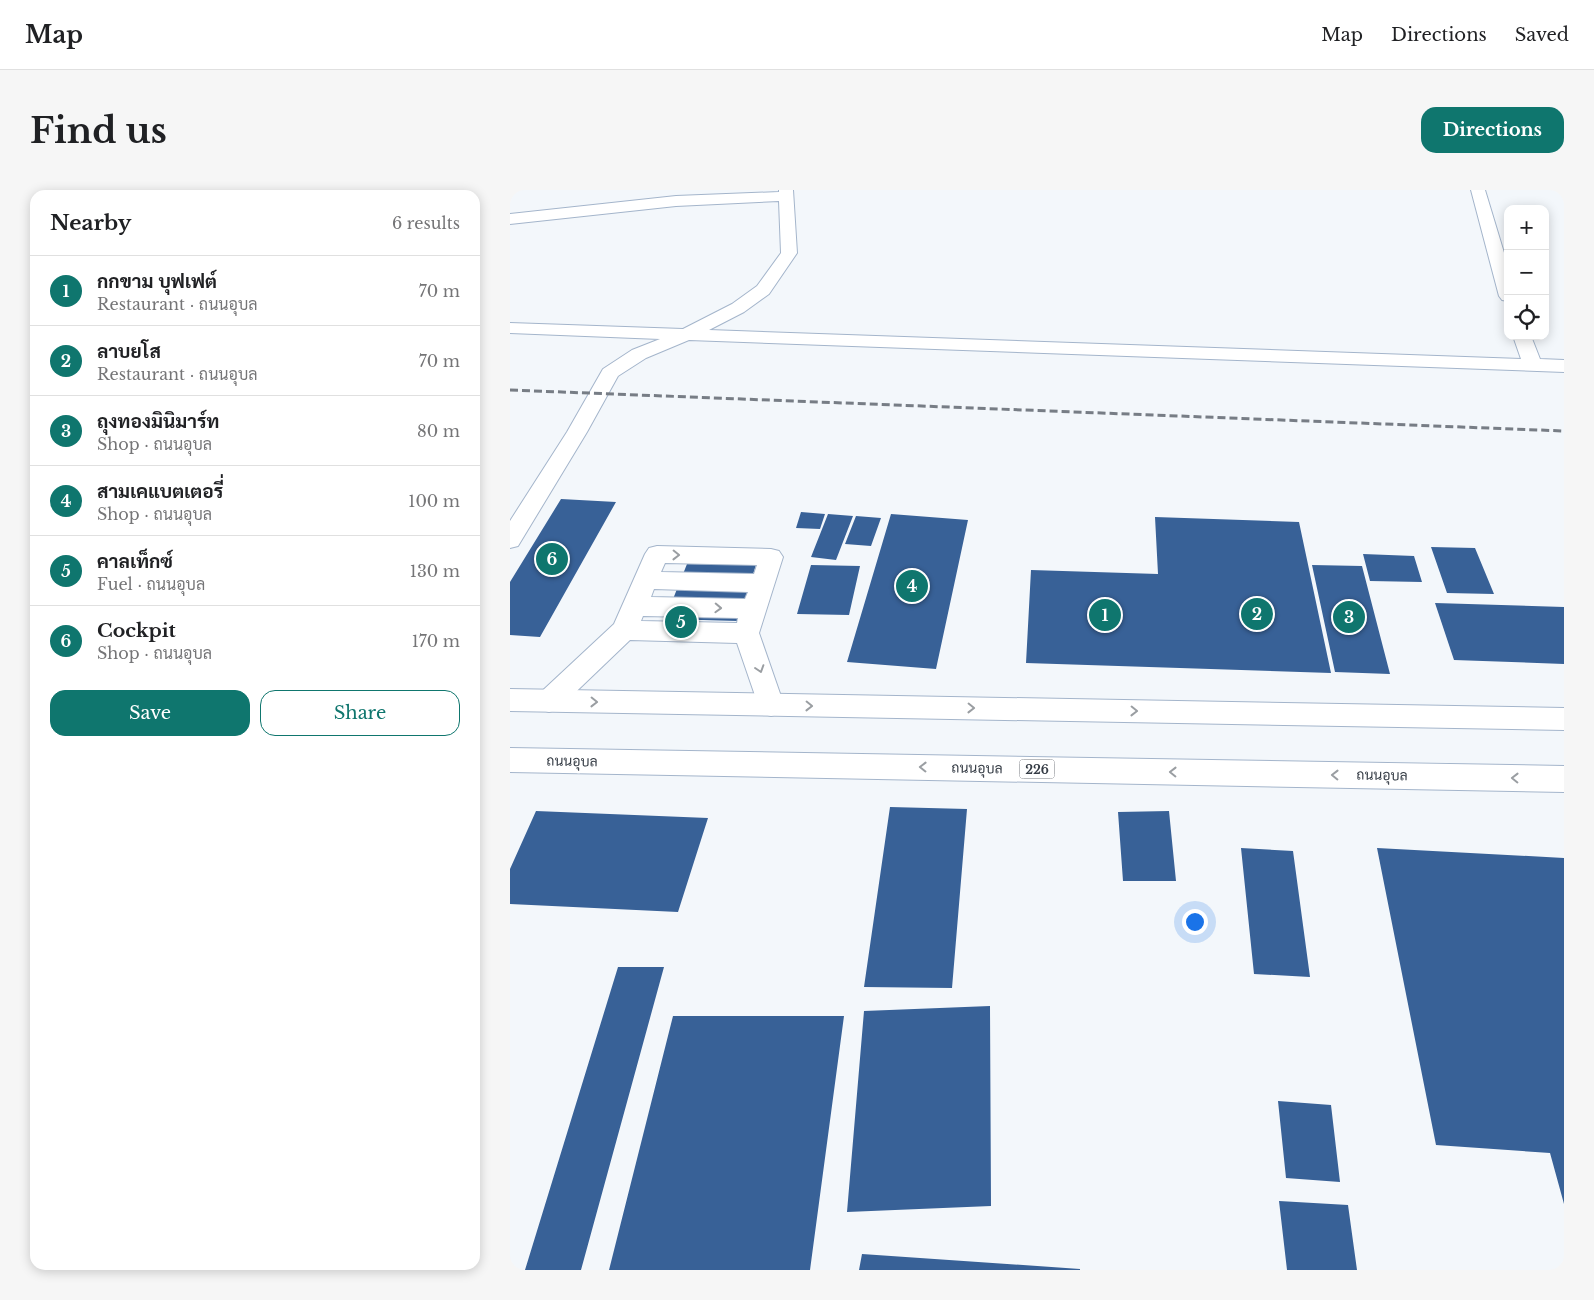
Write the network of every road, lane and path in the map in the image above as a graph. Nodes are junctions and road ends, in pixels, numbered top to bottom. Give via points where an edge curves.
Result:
1 (1478, 190) edge
2 (786, 193) edge
3 (510, 219) edge
4 (1508, 295) edge
5 (510, 328) edge
6 (683, 336) junction
7 (1524, 340) edge
8 (1533, 365) junction
9 (1564, 366) edge
10 (510, 540) edge
11 (635, 606) junction
12 (754, 609) junction
13 (624, 630) junction
14 (746, 633) junction
15 (510, 700) edge
16 (549, 701) junction
17 (771, 705) junction
18 (1564, 719) edge
19 (510, 760) edge
20 (1564, 779) edge

1 - 4 street
2 - 3 street
2 - 6 street via 789,254 763,290 738,308
5 - 6 street
6 - 8 street
6 - 10 street via 639,354 610,373
7 - 8 street
8 - 9 street
11 -> 12 street
11 -> 12 street via 657,554 771,557
11 - 13 street
12 - 14 street
13 - 14 street
13 - 16 street
14 -> 17 street
15 - 16 street
16 -> 17 street
17 -> 18 street
20 -> 19 street, ถนนอุบล / 226

